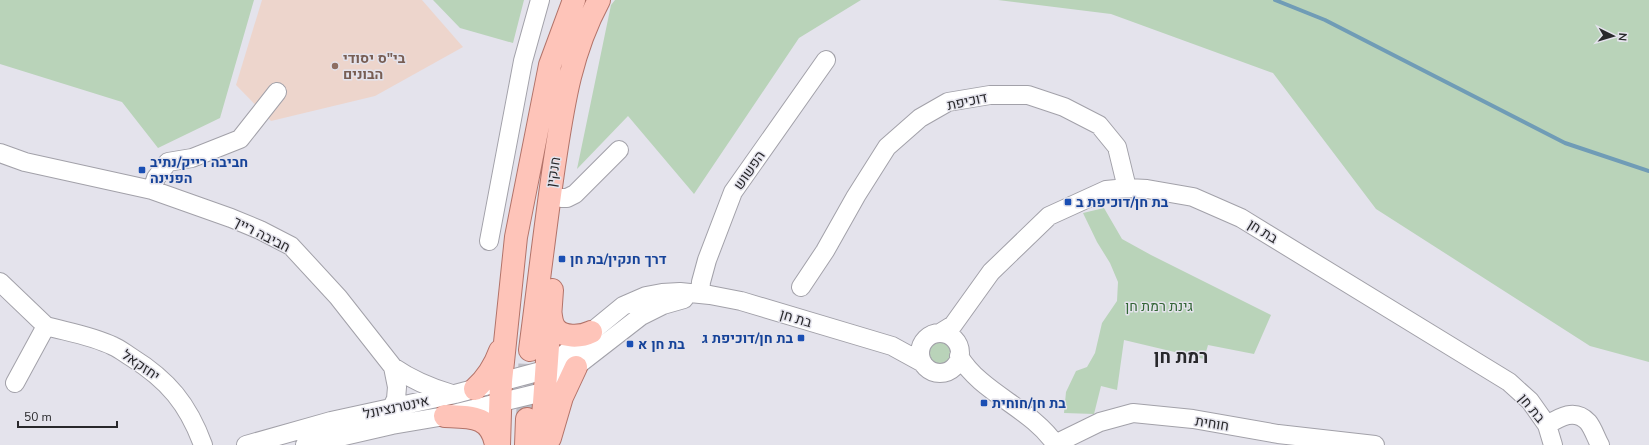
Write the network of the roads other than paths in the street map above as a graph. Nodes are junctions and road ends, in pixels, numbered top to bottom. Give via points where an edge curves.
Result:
1 (540, 0) edge
2 (574, 0) edge
3 (599, 0) edge
4 (826, 60) dead end
5 (550, 64) junction
6 (277, 92) dead end
7 (565, 95) junction
8 (619, 150) dead end
9 (0, 153) edge
10 (1127, 188) junction
11 (152, 190) junction
12 (561, 198) junction
13 (489, 241) dead end
14 (707, 260) junction
15 (0, 282) edge
16 (801, 287) dead end
17 (700, 294) junction
18 (727, 298) junction
19 (550, 309) junction
20 (958, 320) junction
21 (46, 326) junction
22 (591, 332) junction
23 (940, 333) junction
24 (505, 334) junction
25 (922, 343) junction
26 (892, 346) junction
27 (958, 349) junction
28 (922, 362) junction
29 (393, 367) junction
30 (576, 367) junction
31 (545, 370) junction
32 (946, 371) junction
33 (979, 379) junction
34 (15, 383) dead end
35 (465, 392) junction
36 (500, 392) junction
37 (544, 392) junction
38 (392, 408) junction
39 (445, 416) junction
40 (1547, 425) junction
41 (358, 432) junction
42 (336, 441) edge
43 (1055, 444) edge
44 (203, 445) edge
45 (246, 445) edge
46 (305, 445) edge
47 (497, 445) edge
48 (513, 445) edge
49 (526, 445) edge
50 (541, 445) edge
51 (548, 445) edge
52 (1375, 445) edge
53 (1552, 445) edge
54 (1600, 445) edge

1 - 13 street via 523,61
2 - 5 main road, חנקין
3 - 7 main road, חנקין via 575,58
4 - 14 street, הפשוש via 733,192
5 - 7 main road, חנקין via 524,351
5 - 24 main road via 516,237
6 - 11 street via 240,138 192,158 168,162 156,178
7 - 12 main road
8 - 12 street via 575,194
9 - 11 street, חביבה רייך via 25,162
10 - 16 street, דוכיפת via 1117,147 1100,126 1064,106 1028,95 990,95 948,102 920,118 887,147
10 - 20 street, בת חן via 1106,190 1049,216 991,272
10 - 40 street, בת חן via 1193,197 1241,218 1509,382 1530,401
11 - 29 street, חביבה רייך via 231,218 291,246 338,297
12 - 19 main road
14 - 17 street, הפשוש
14 - 18 street via 712,282 720,294
15 - 21 street, יחזקאל
17 - 18 street, בת חן
17 - 22 street, בת חן via 646,296 624,306
17 - 30 street, בת חן via 663,305 641,316
18 - 26 street, בת חן
19 - 22 main road via 554,326 559,332 582,336
19 - 31 main road
20 - 23 street, בת חן
20 - 27 street
21 - 34 street
21 - 44 street, יחזקאל via 114,346 150,369 172,388 195,424
22 - 31 street, בת חן
23 - 25 street via 927,337
23 - 27 street via 952,337
24 - 35 main road via 498,356 484,380
24 - 36 main road
25 - 26 street, בת חן
25 - 28 street
26 - 28 street, בת חן
27 - 32 street via 957,363
27 - 33 street via 969,370
28 - 32 street via 933,371
29 - 35 street via 425,385
29 - 38 street, חביבה רייך via 397,386
30 - 37 street, בת חן
30 - 51 main road via 562,397
31 - 36 street, אינטרנציונל
31 - 37 main road
32 - 33 street
33 - 43 street via 1028,415
35 - 36 street, אינטרנציונל
35 - 38 street, אינטרנציונל
36 - 37 street, אינטרנציונל
36 - 39 street, אינטרנציונל
36 - 47 main road
37 - 50 main road
38 - 41 street via 382,418
38 - 45 street, אינטרנציונל
39 - 41 street, אינטרנציונל
39 - 47 main road via 466,416 483,422 491,429
40 - 53 street, בת חן
40 - 54 street via 1565,415 1576,414 1588,422
41 - 42 street, אינטרנציונל
42 - 46 street, אינטרנציונל
43 - 52 street, חוחית via 1100,422 1133,413
48 - 49 main road via 520,419

